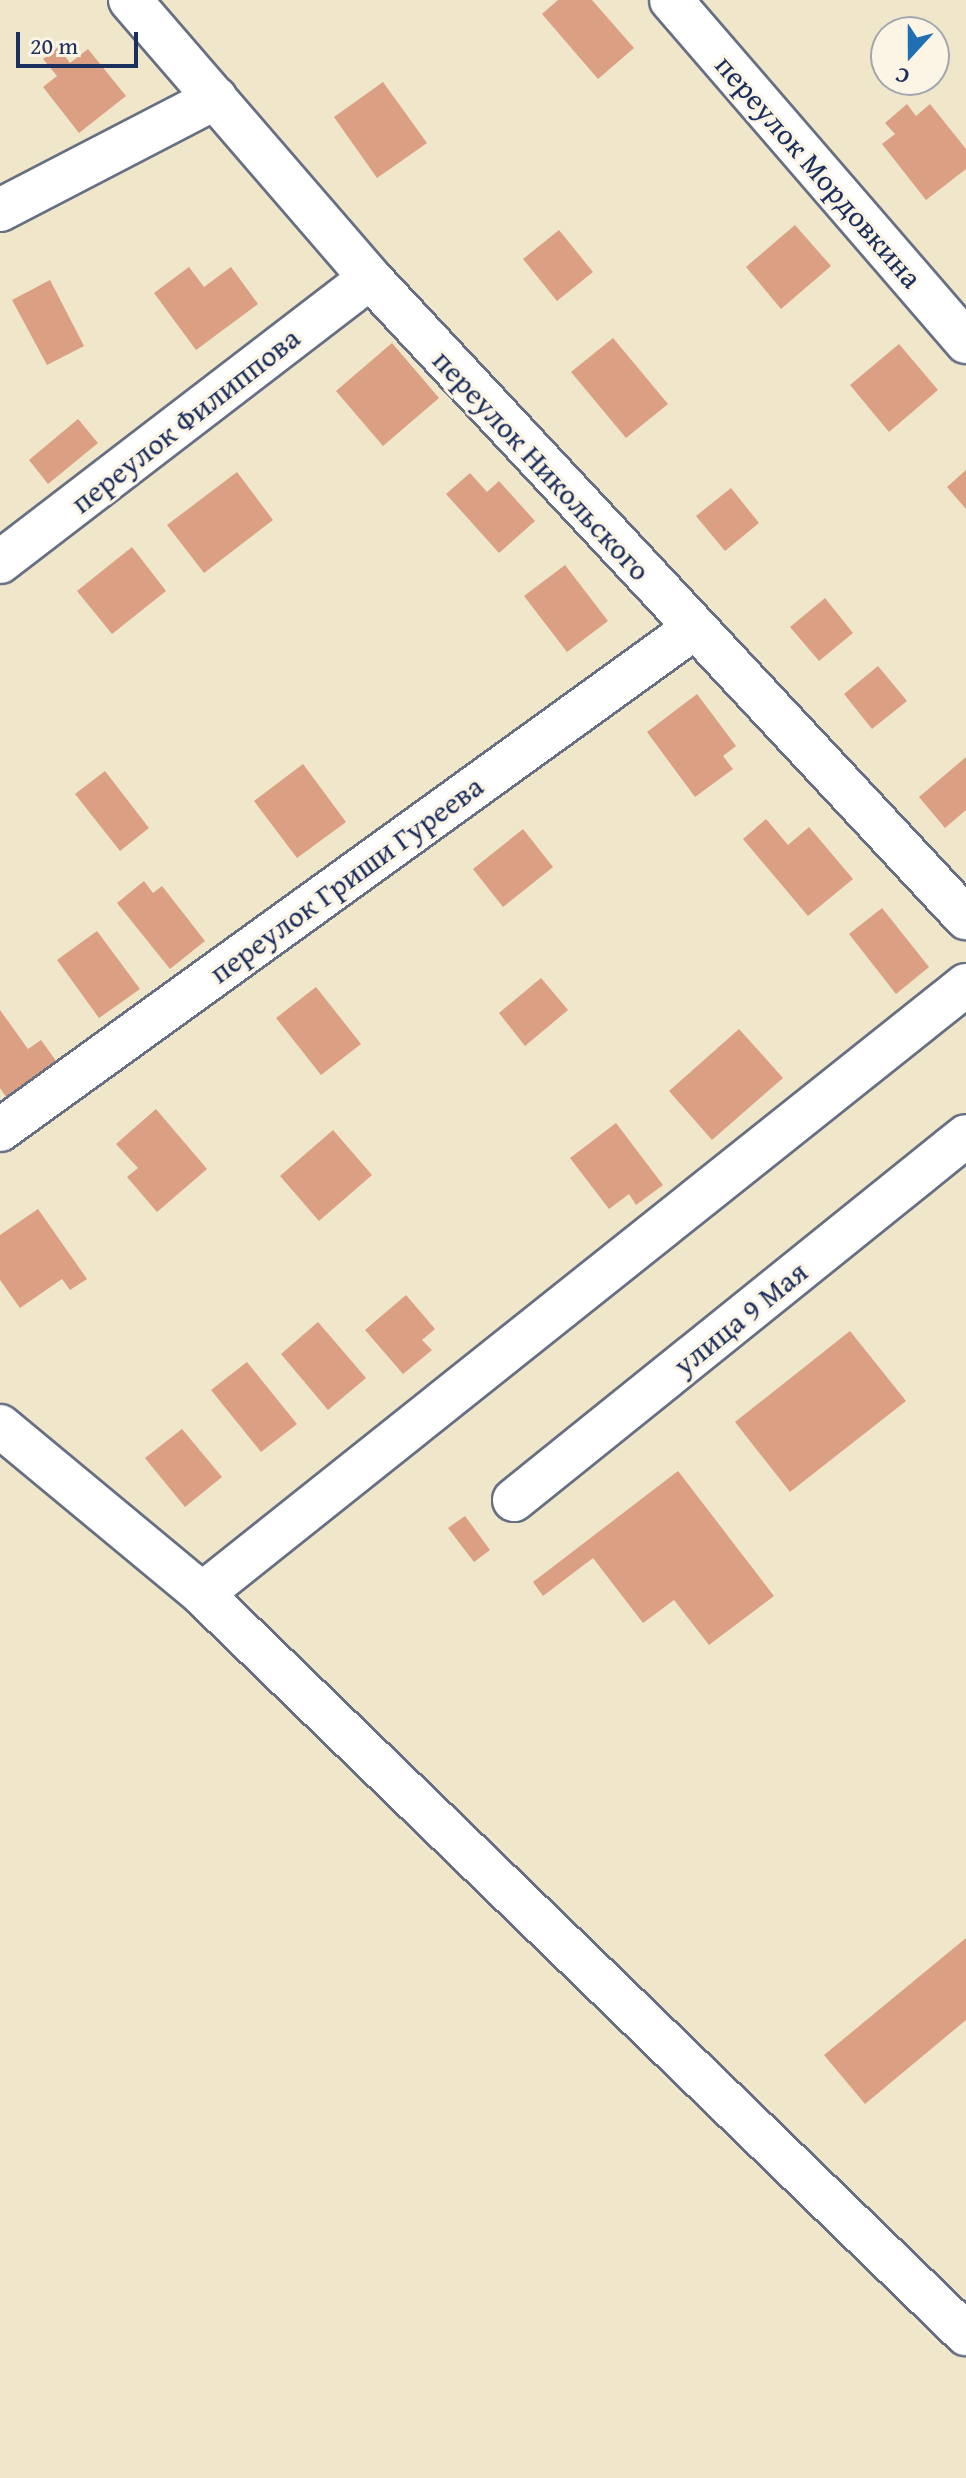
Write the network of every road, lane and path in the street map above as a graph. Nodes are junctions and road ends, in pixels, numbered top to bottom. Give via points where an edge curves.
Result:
1 (130, 0) edge
2 (671, 0) edge
3 (216, 98) junction
4 (0, 210) edge
5 (370, 278) junction
6 (966, 342) edge
7 (0, 562) edge
8 (693, 629) junction
9 (966, 918) edge
10 (966, 985) edge
11 (0, 1130) edge
12 (966, 1136) edge
13 (0, 1426) edge
14 (514, 1500) dead end
15 (202, 1594) junction
16 (966, 2334) edge

1 - 3 street, переулок Никольского
2 - 6 street, переулок Мордовкина
3 - 4 street
3 - 5 street, переулок Никольского
5 - 7 street, переулок Филиппова
5 - 8 street, переулок Никольского
8 - 9 street, переулок Никольского
8 - 11 street, переулок Гриши Гуреева
10 - 15 street
12 - 14 street, улица 9 Мая
13 - 15 street
15 - 16 street

